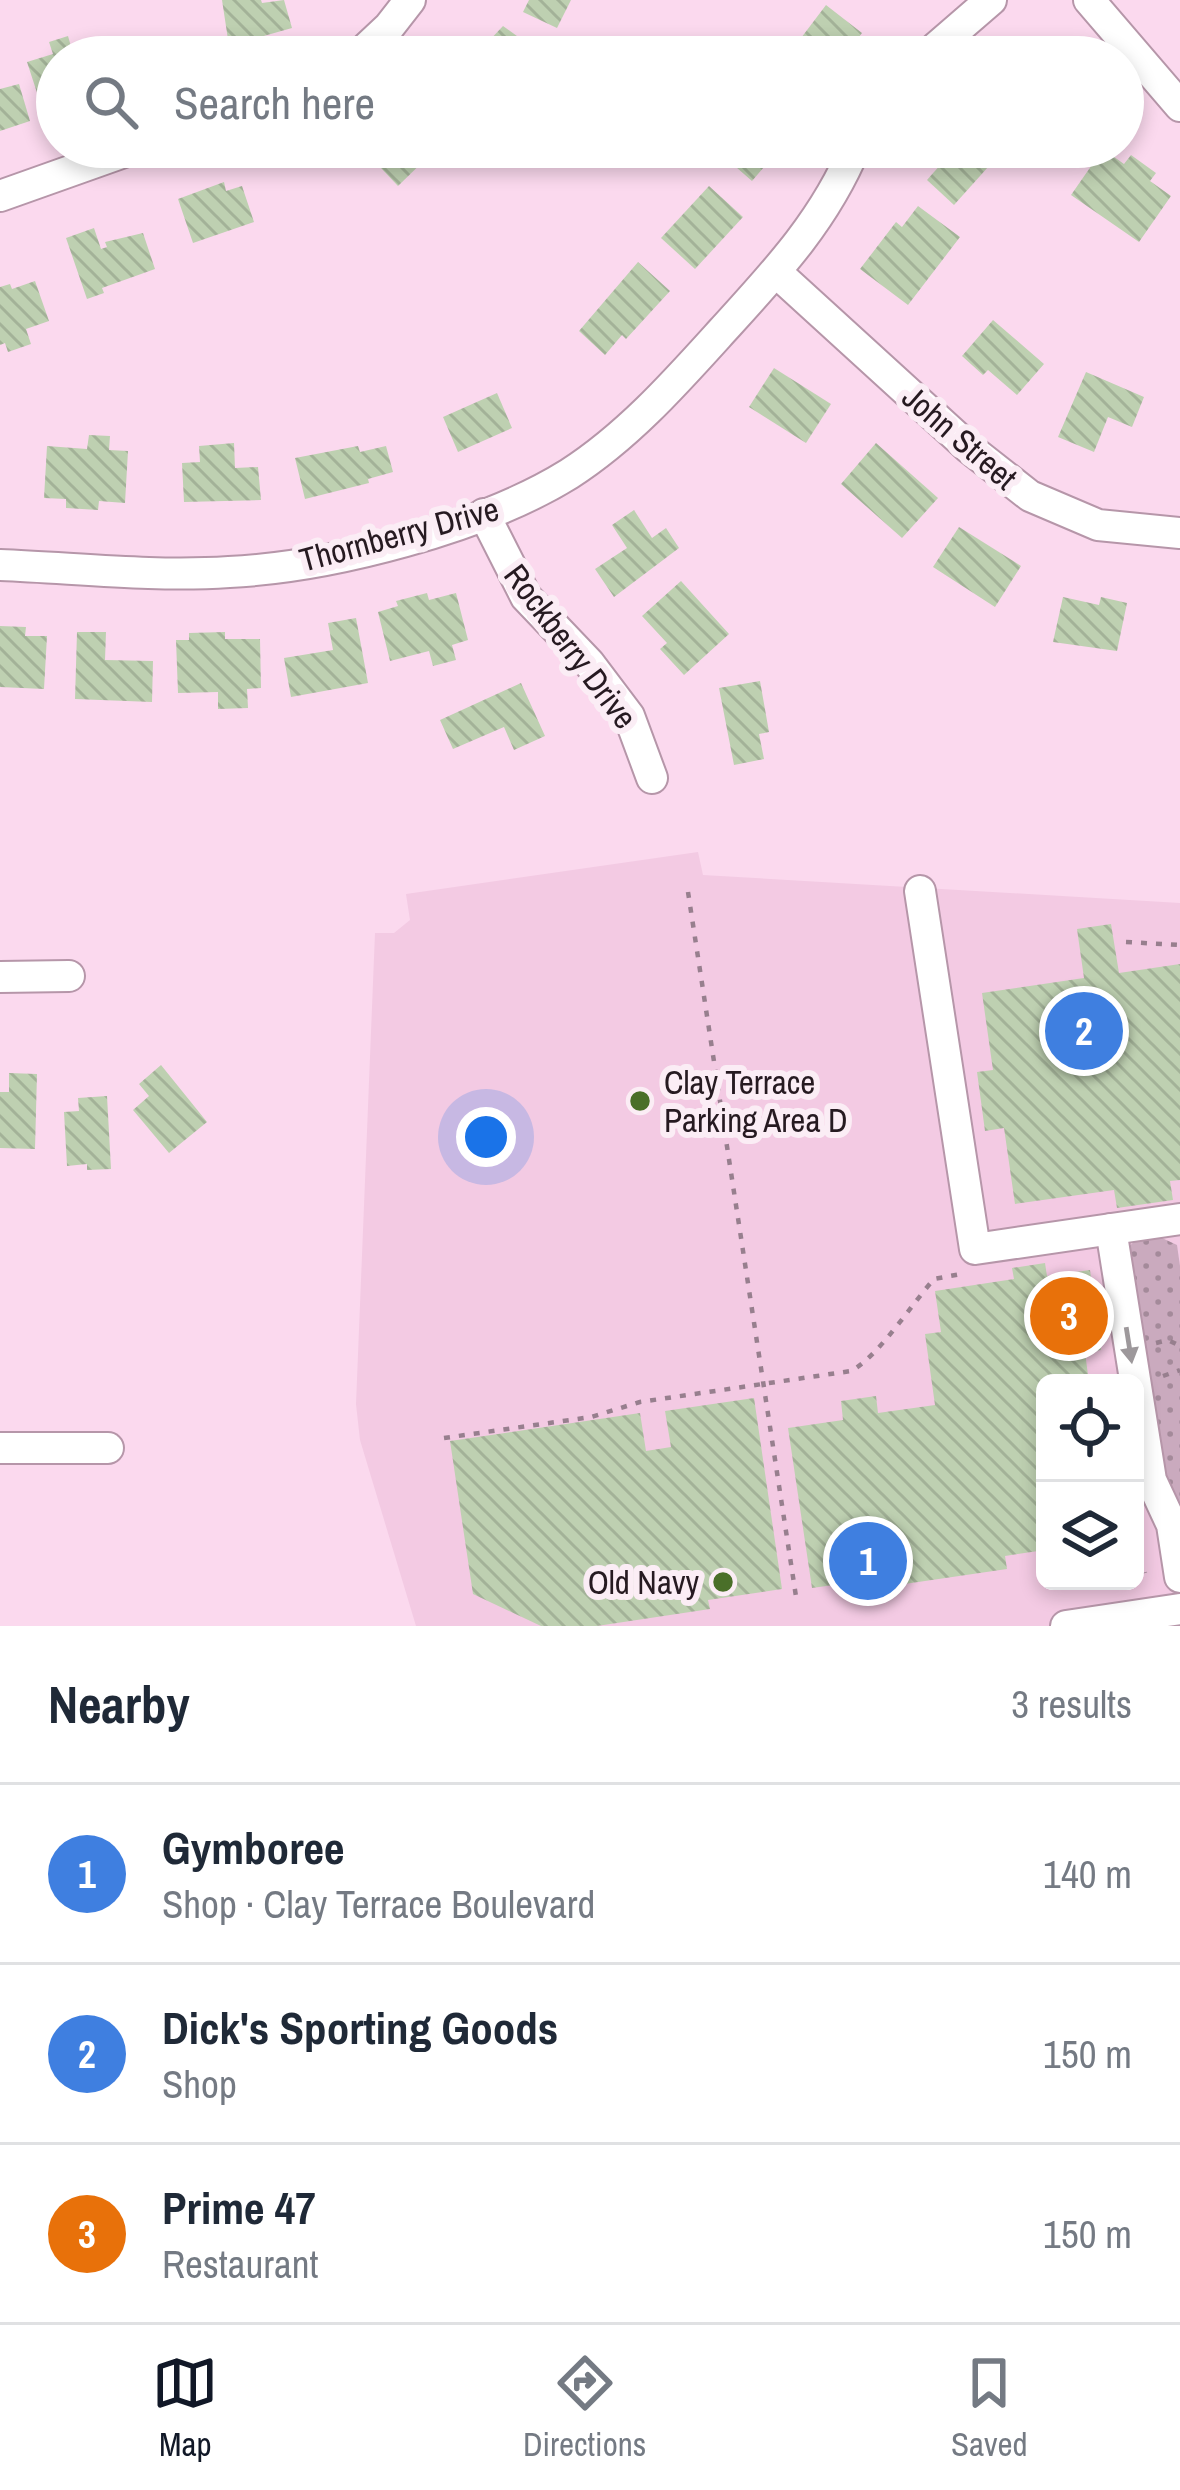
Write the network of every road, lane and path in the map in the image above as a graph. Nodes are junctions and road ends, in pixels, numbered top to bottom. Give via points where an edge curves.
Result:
1 (410, 0) edge
2 (992, 0) edge
3 (1089, 0) edge
4 (379, 36) edge
5 (950, 36) edge
6 (1120, 36) edge
7 (1144, 64) edge
8 (1180, 106) edge
9 (79, 168) edge
10 (845, 168) edge
11 (0, 196) edge
12 (776, 272) junction
13 (484, 514) junction
14 (1180, 533) edge
15 (0, 565) edge
16 (652, 778) dead end
17 (920, 891) dead end
18 (688, 892) dead end
19 (1126, 942) dead end
20 (1180, 945) edge
21 (0, 976) edge
22 (69, 976) dead end
23 (1179, 1223) edge
24 (1111, 1229) junction
25 (979, 1272) dead end
26 (1153, 1370) dead end
27 (1180, 1370) edge
28 (764, 1384) junction
29 (444, 1438) dead end
30 (0, 1448) edge
31 (109, 1448) dead end
32 (1144, 1570) edge
33 (1145, 1573) dead end
34 (1180, 1576) edge
35 (797, 1604) dead end
36 (1180, 1609) edge
37 (1066, 1626) edge

1 - 4 street
2 - 5 street
3 - 6 street
7 - 8 street
9 - 11 street
10 - 12 street, Thornberry Drive
12 - 13 street, Thornberry Drive via 624,431 568,475
12 - 14 street, John Street via 1030,496 1098,525
13 - 15 street, Thornberry Drive via 343,555 232,572
13 - 16 street, Rockberry Drive via 526,597 629,716
17 - 24 street via 976,1249
18 - 28 path
19 - 20 path
21 - 22 street
23 - 24 street
24 -> 34 street via 1151,1480 1172,1525
25 - 28 path via 934,1279 873,1360 851,1371
26 - 27 path
28 - 29 path
28 - 35 path
30 - 31 street
32 - 33 path
36 - 37 street

